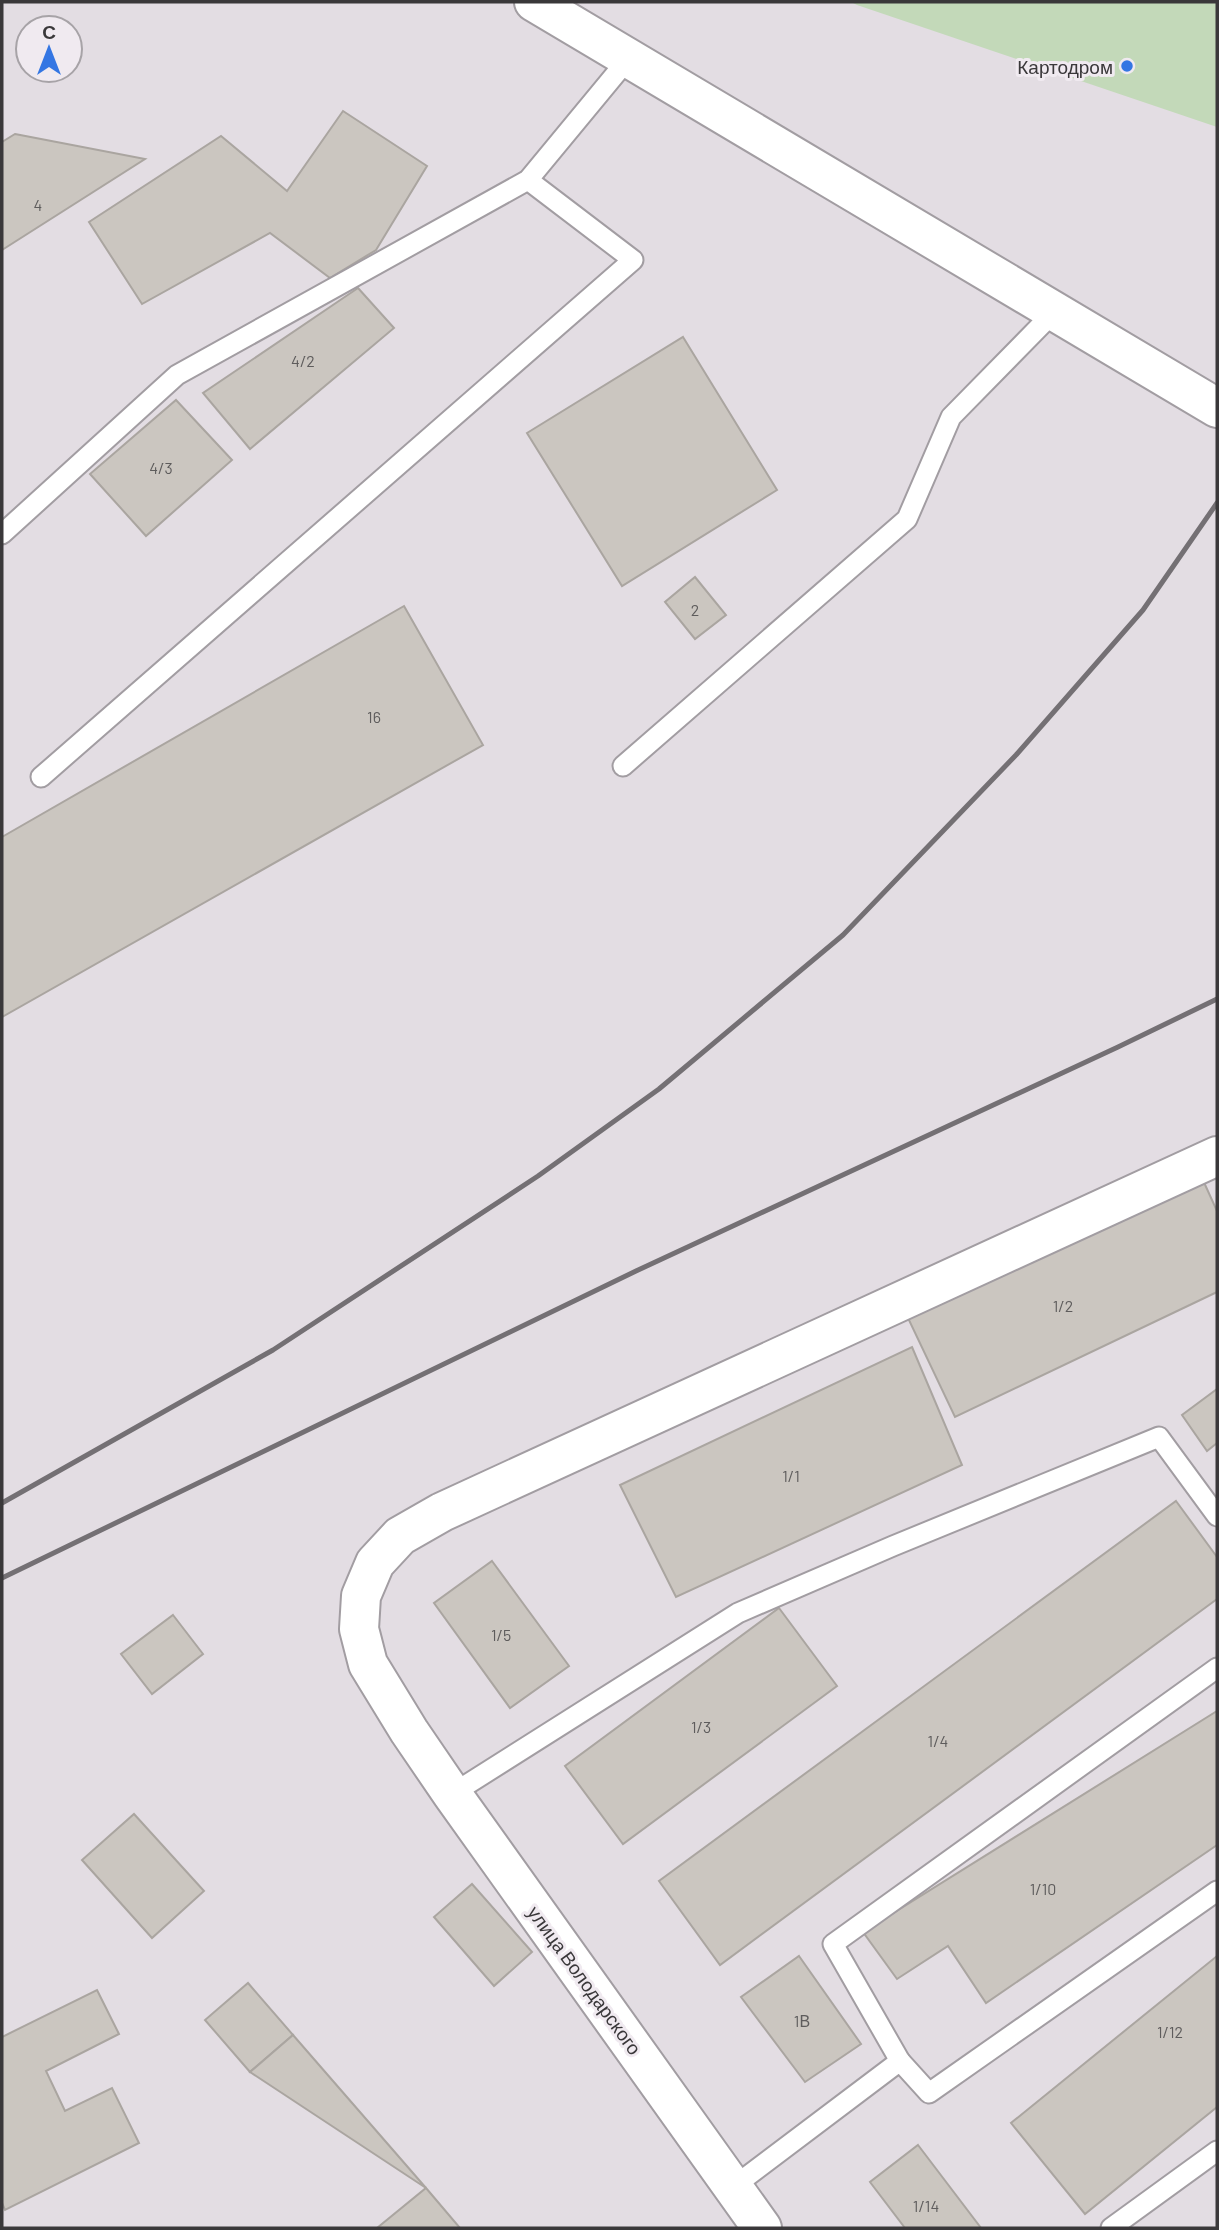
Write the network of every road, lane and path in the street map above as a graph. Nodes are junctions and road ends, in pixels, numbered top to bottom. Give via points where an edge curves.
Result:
1 (534, 2) edge
2 (628, 59) junction
3 (528, 180) junction
4 (1055, 311) junction
5 (1217, 408) edge
6 (2, 534) edge
7 (623, 766) dead end
8 (41, 776) dead end
9 (1217, 1156) edge
10 (1217, 1516) edge
11 (1217, 1668) edge
12 (452, 1794) junction
13 (1217, 1891) edge
14 (900, 2061) junction
15 (1217, 2151) edge
16 (733, 2187) junction
17 (762, 2228) edge
18 (1111, 2228) edge

1 - 2 main road
2 - 3 lane
2 - 4 main road
3 - 6 lane via 177,375
3 - 8 lane via 633,260
4 - 5 main road
4 - 7 lane via 951,417 907,519
9 - 12 main road, улица Володарского via 442,1512 400,1536 375,1563 361,1595 359,1629 368,1664
10 - 12 lane via 1159,1437 738,1613
11 - 14 lane via 833,1944
12 - 16 main road, улица Володарского
13 - 14 lane via 929,2093
14 - 16 lane
15 - 18 lane
16 - 17 main road, улица Володарского

